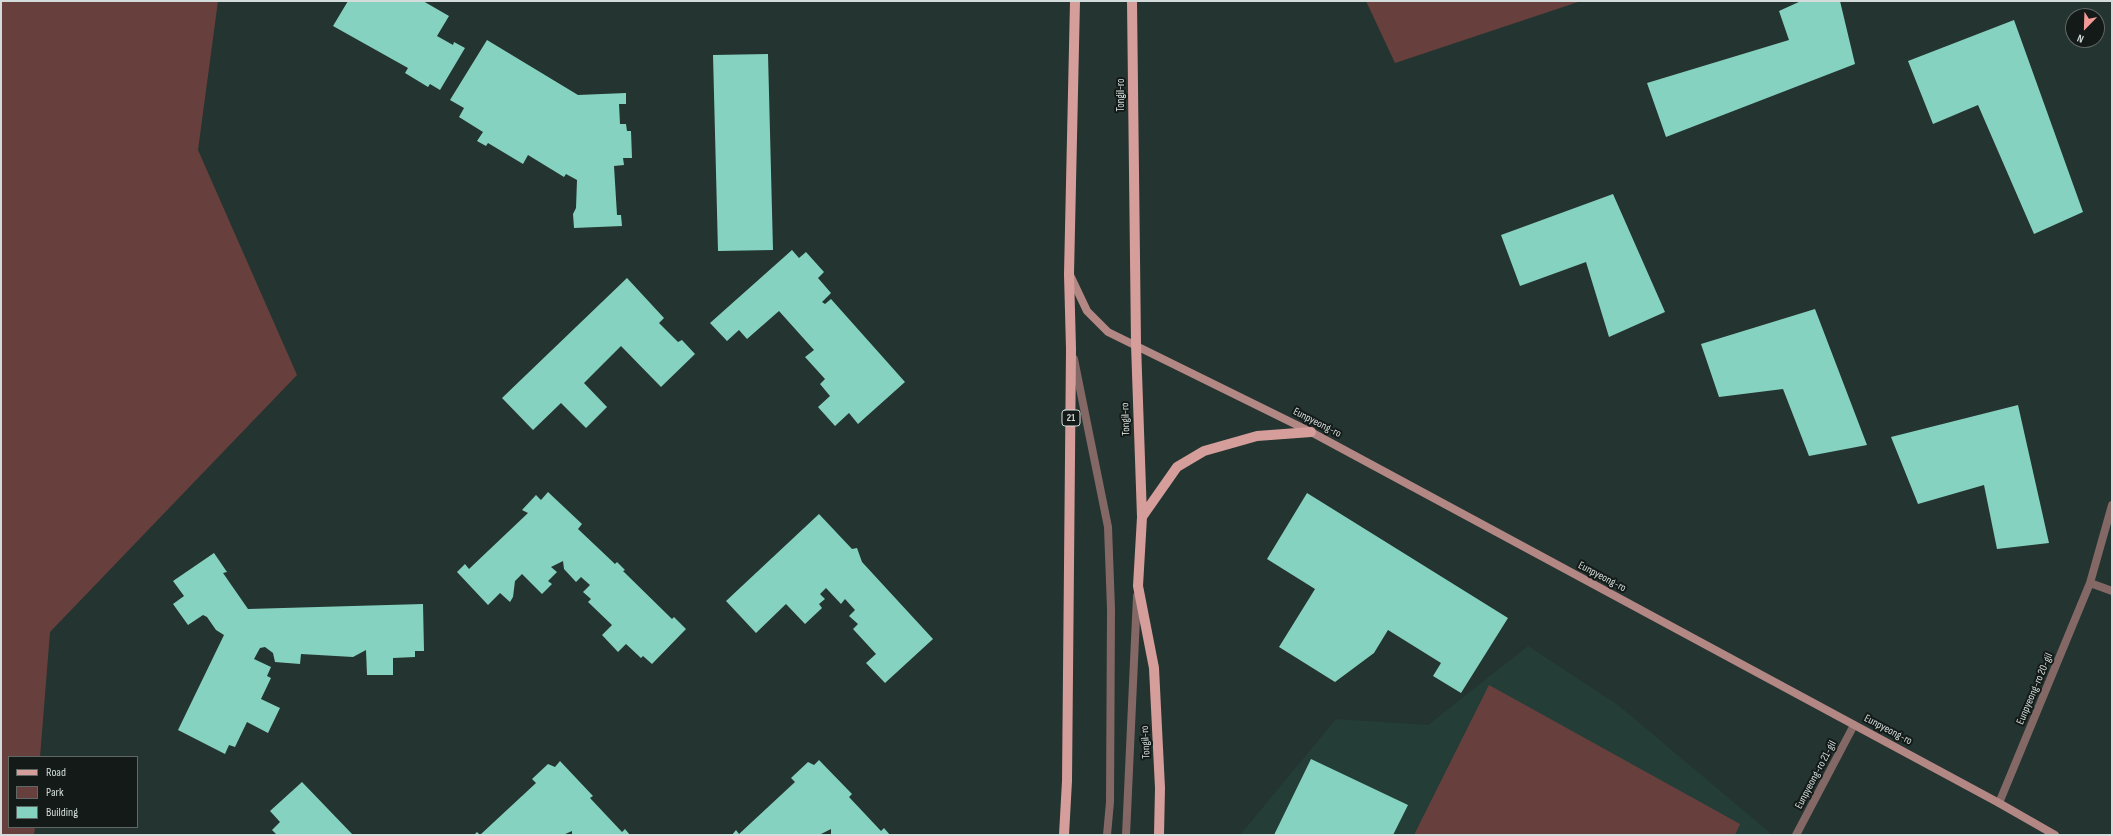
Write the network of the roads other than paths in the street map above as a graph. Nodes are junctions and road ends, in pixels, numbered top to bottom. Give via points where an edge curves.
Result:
1 (1075, 1) edge
2 (1132, 1) edge
3 (1069, 274) junction
4 (1136, 344) junction
5 (1072, 349) junction
6 (1311, 432) junction
7 (2112, 505) edge
8 (1142, 517) junction
9 (2090, 583) junction
10 (1138, 586) junction
11 (2112, 591) edge
12 (1854, 725) junction
13 (1999, 803) junction
14 (1064, 835) edge
15 (1106, 835) edge
16 (1126, 835) edge
17 (1159, 835) edge
18 (1796, 835) edge
19 (2055, 835) edge

1 - 3 main road, 21
2 - 4 main road, Tongil-ro
3 - 4 main road, Eunpyeong-ro via 1087,311 1108,332
3 - 5 main road, 21
4 - 6 main road, Eunpyeong-ro
4 - 8 main road, Tongil-ro
5 - 14 main road, 21 via 1067,781
5 - 15 street via 1108,527 1111,616 1110,802
6 - 8 main road via 1257,436 1204,452 1177,467
6 - 12 main road, Eunpyeong-ro
7 - 9 street, Eunpyeong-ro 20-gil
8 - 10 main road, Tongil-ro
9 - 11 street
9 - 13 street, Eunpyeong-ro 20-gil
10 - 16 street
10 - 17 main road, Tongil-ro via 1154,668 1160,788
12 - 13 main road, Eunpyeong-ro
12 - 18 street, Eunpyeong-ro 21-gil
13 - 19 main road, Eunpyeong-ro

